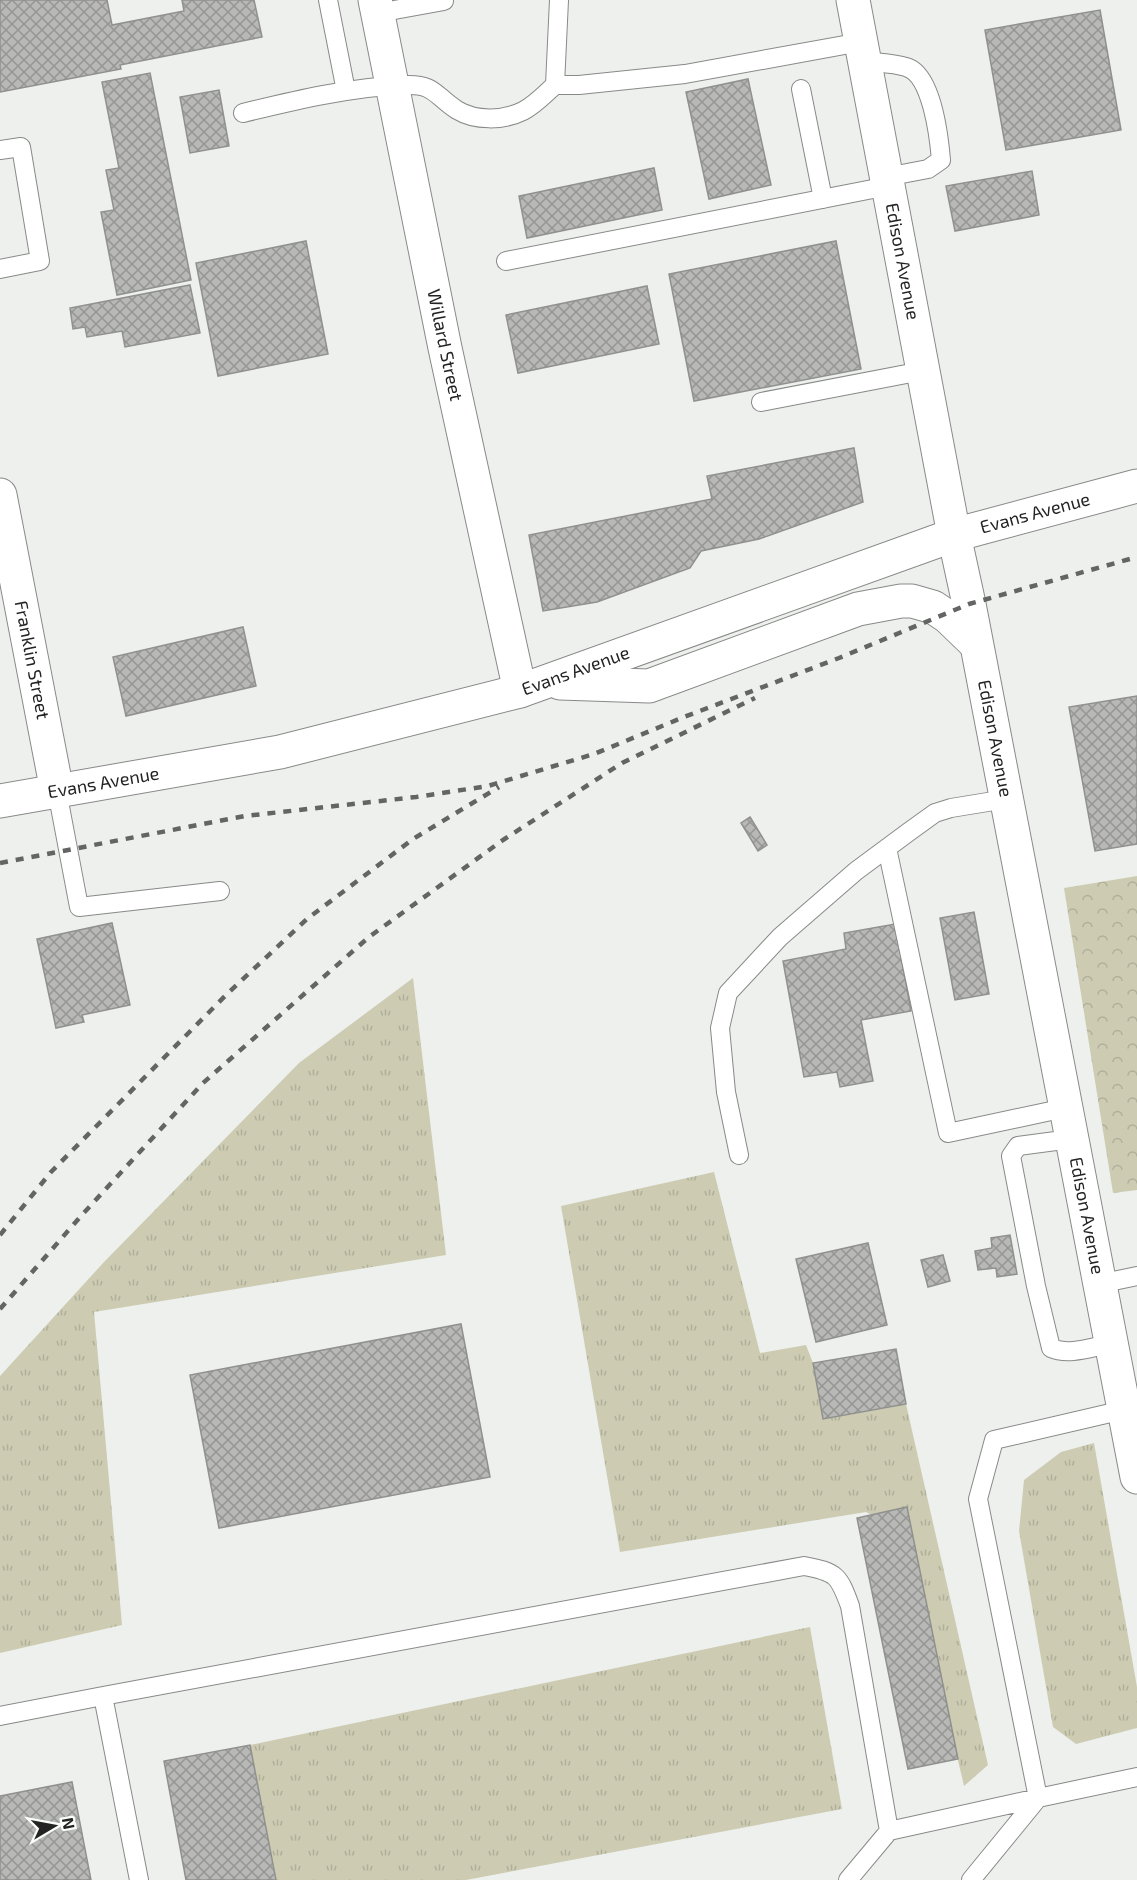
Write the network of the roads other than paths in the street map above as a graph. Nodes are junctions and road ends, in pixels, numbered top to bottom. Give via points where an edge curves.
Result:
1 (328, 0) edge
2 (559, 0) edge
3 (853, 0) edge
4 (444, 1) edge
5 (377, 7) edge
6 (863, 52) junction
7 (555, 85) junction
8 (392, 86) junction
9 (801, 89) dead end
10 (346, 91) junction
11 (243, 113) dead end
12 (0, 150) edge
13 (887, 181) junction
14 (823, 199) junction
15 (506, 261) dead end
16 (0, 269) edge
17 (922, 371) junction
18 (761, 402) dead end
19 (1137, 486) edge
20 (0, 495) edge
21 (954, 535) junction
22 (976, 644) junction
23 (532, 687) junction
24 (57, 790) junction
25 (1006, 799) junction
26 (0, 801) edge
27 (887, 849) junction
28 (219, 891) dead end
29 (1068, 1123) junction
30 (739, 1155) dead end
31 (1137, 1276) edge
32 (1099, 1284) junction
33 (1110, 1344) junction
34 (1131, 1409) edge
35 (1137, 1477) edge
36 (103, 1696) junction
37 (0, 1716) edge
38 (1137, 1777) edge
39 (1038, 1798) junction
40 (890, 1831) junction
41 (139, 1880) edge
42 (848, 1880) edge
43 (971, 1880) edge

1 - 10 lane
2 - 7 lane
3 - 6 street, Edison Avenue
4 - 5 lane
5 - 8 street, Willard Street
6 - 7 lane
6 - 13 street, Edison Avenue
6 - 13 lane via 908,67 919,77 932,102 941,160 928,169
7 - 8 lane via 523,111 487,119 469,116 426,86
8 - 10 lane
8 - 23 street, Willard Street via 445,348
9 - 14 lane
10 - 11 lane
12 - 16 lane via 21,147 40,261
13 - 14 lane
13 - 17 street, Edison Avenue
14 - 15 lane
17 - 18 lane
17 - 21 street, Edison Avenue
19 - 21 street, Evans Avenue
20 - 24 street, Franklin Street
21 - 22 street, Edison Avenue
21 - 23 street, Evans Avenue
22 - 23 street via 933,607 901,601 858,609 649,686
22 - 25 street, Edison Avenue
23 - 24 street, Evans Avenue via 280,752
24 - 26 street, Evans Avenue
24 - 28 lane via 79,907
25 - 27 lane via 935,813
25 - 29 street, Edison Avenue
27 - 29 lane via 948,1133
27 - 30 lane via 780,937 728,993 720,1028 726,1092
29 - 32 street, Edison Avenue
29 - 33 lane via 1018,1146 1011,1156 1051,1348 1077,1350
31 - 32 lane
32 - 33 street, Edison Avenue
33 - 34 street, Edison Avenue
34 - 35 street, Edison Avenue
34 - 39 lane via 994,1440 978,1499
36 - 37 lane
36 - 40 lane via 804,1566 825,1569 841,1582 850,1606
36 - 41 lane
38 - 39 lane
39 - 40 lane
39 - 43 lane
40 - 42 lane

